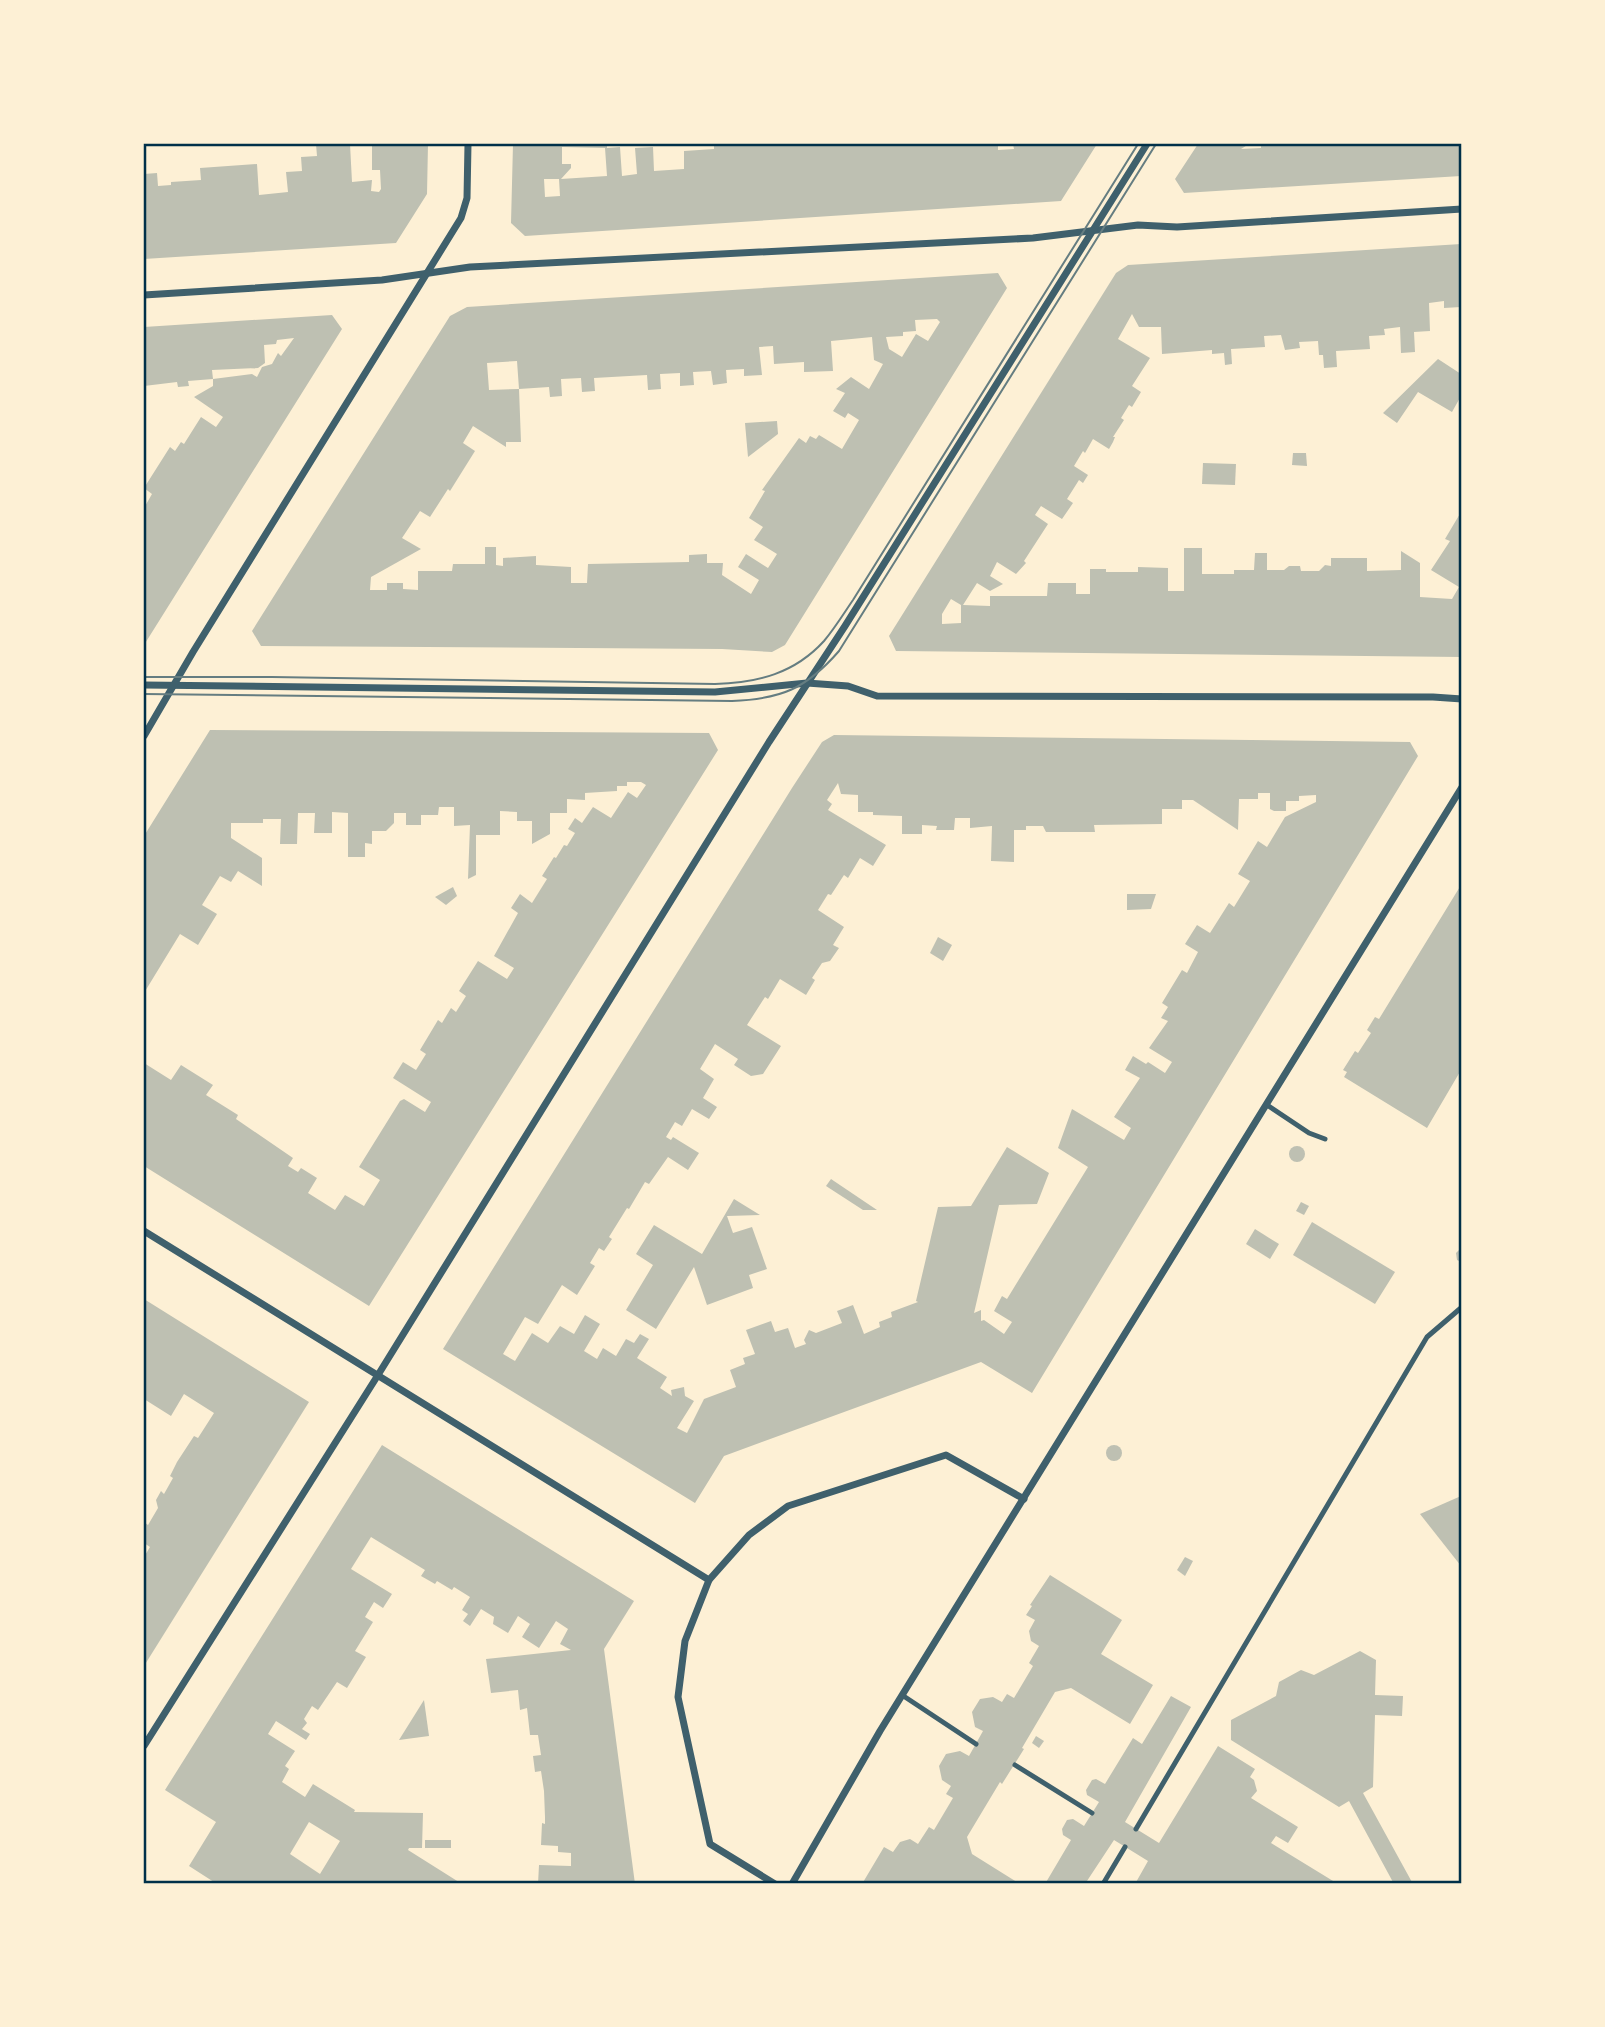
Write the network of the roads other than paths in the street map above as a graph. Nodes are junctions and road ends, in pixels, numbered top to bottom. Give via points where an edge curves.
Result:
1 (468, 144) edge
2 (1147, 144) edge
3 (1461, 209) edge
4 (1093, 231) junction
5 (426, 274) junction
6 (144, 295) edge
7 (807, 683) junction
8 (144, 685) edge
9 (173, 685) junction
10 (1461, 699) edge
11 (144, 736) edge
12 (1461, 787) edge
13 (1266, 1105) junction
14 (1325, 1139) dead end
15 (144, 1231) edge
16 (1461, 1307) edge
17 (378, 1375) junction
18 (1024, 1499) junction
19 (709, 1580) junction
20 (902, 1695) junction
21 (976, 1744) dead end
22 (144, 1746) edge
23 (1014, 1765) dead end
24 (1092, 1813) dead end
25 (1136, 1829) dead end
26 (1125, 1847) dead end
27 (775, 1884) edge
28 (792, 1884) edge
29 (1102, 1884) edge

1 - 5 street via 467,198 461,218
2 - 4 street
3 - 4 street
4 - 5 street via 470,267
4 - 7 street
5 - 6 street via 382,281
5 - 9 street
7 - 9 street via 732,692
7 - 10 street via 848,686 877,696
7 - 17 street
8 - 9 street
9 - 11 street
12 - 13 street
13 - 14 lane
13 - 18 street
15 - 17 street
16 - 25 lane via 1427,1337
17 - 19 street
17 - 22 street
18 - 19 street via 946,1455 788,1506 749,1535
18 - 20 street
19 - 27 street via 685,1641 678,1697 710,1844
20 - 21 lane
20 - 28 street
23 - 24 lane
26 - 29 lane

